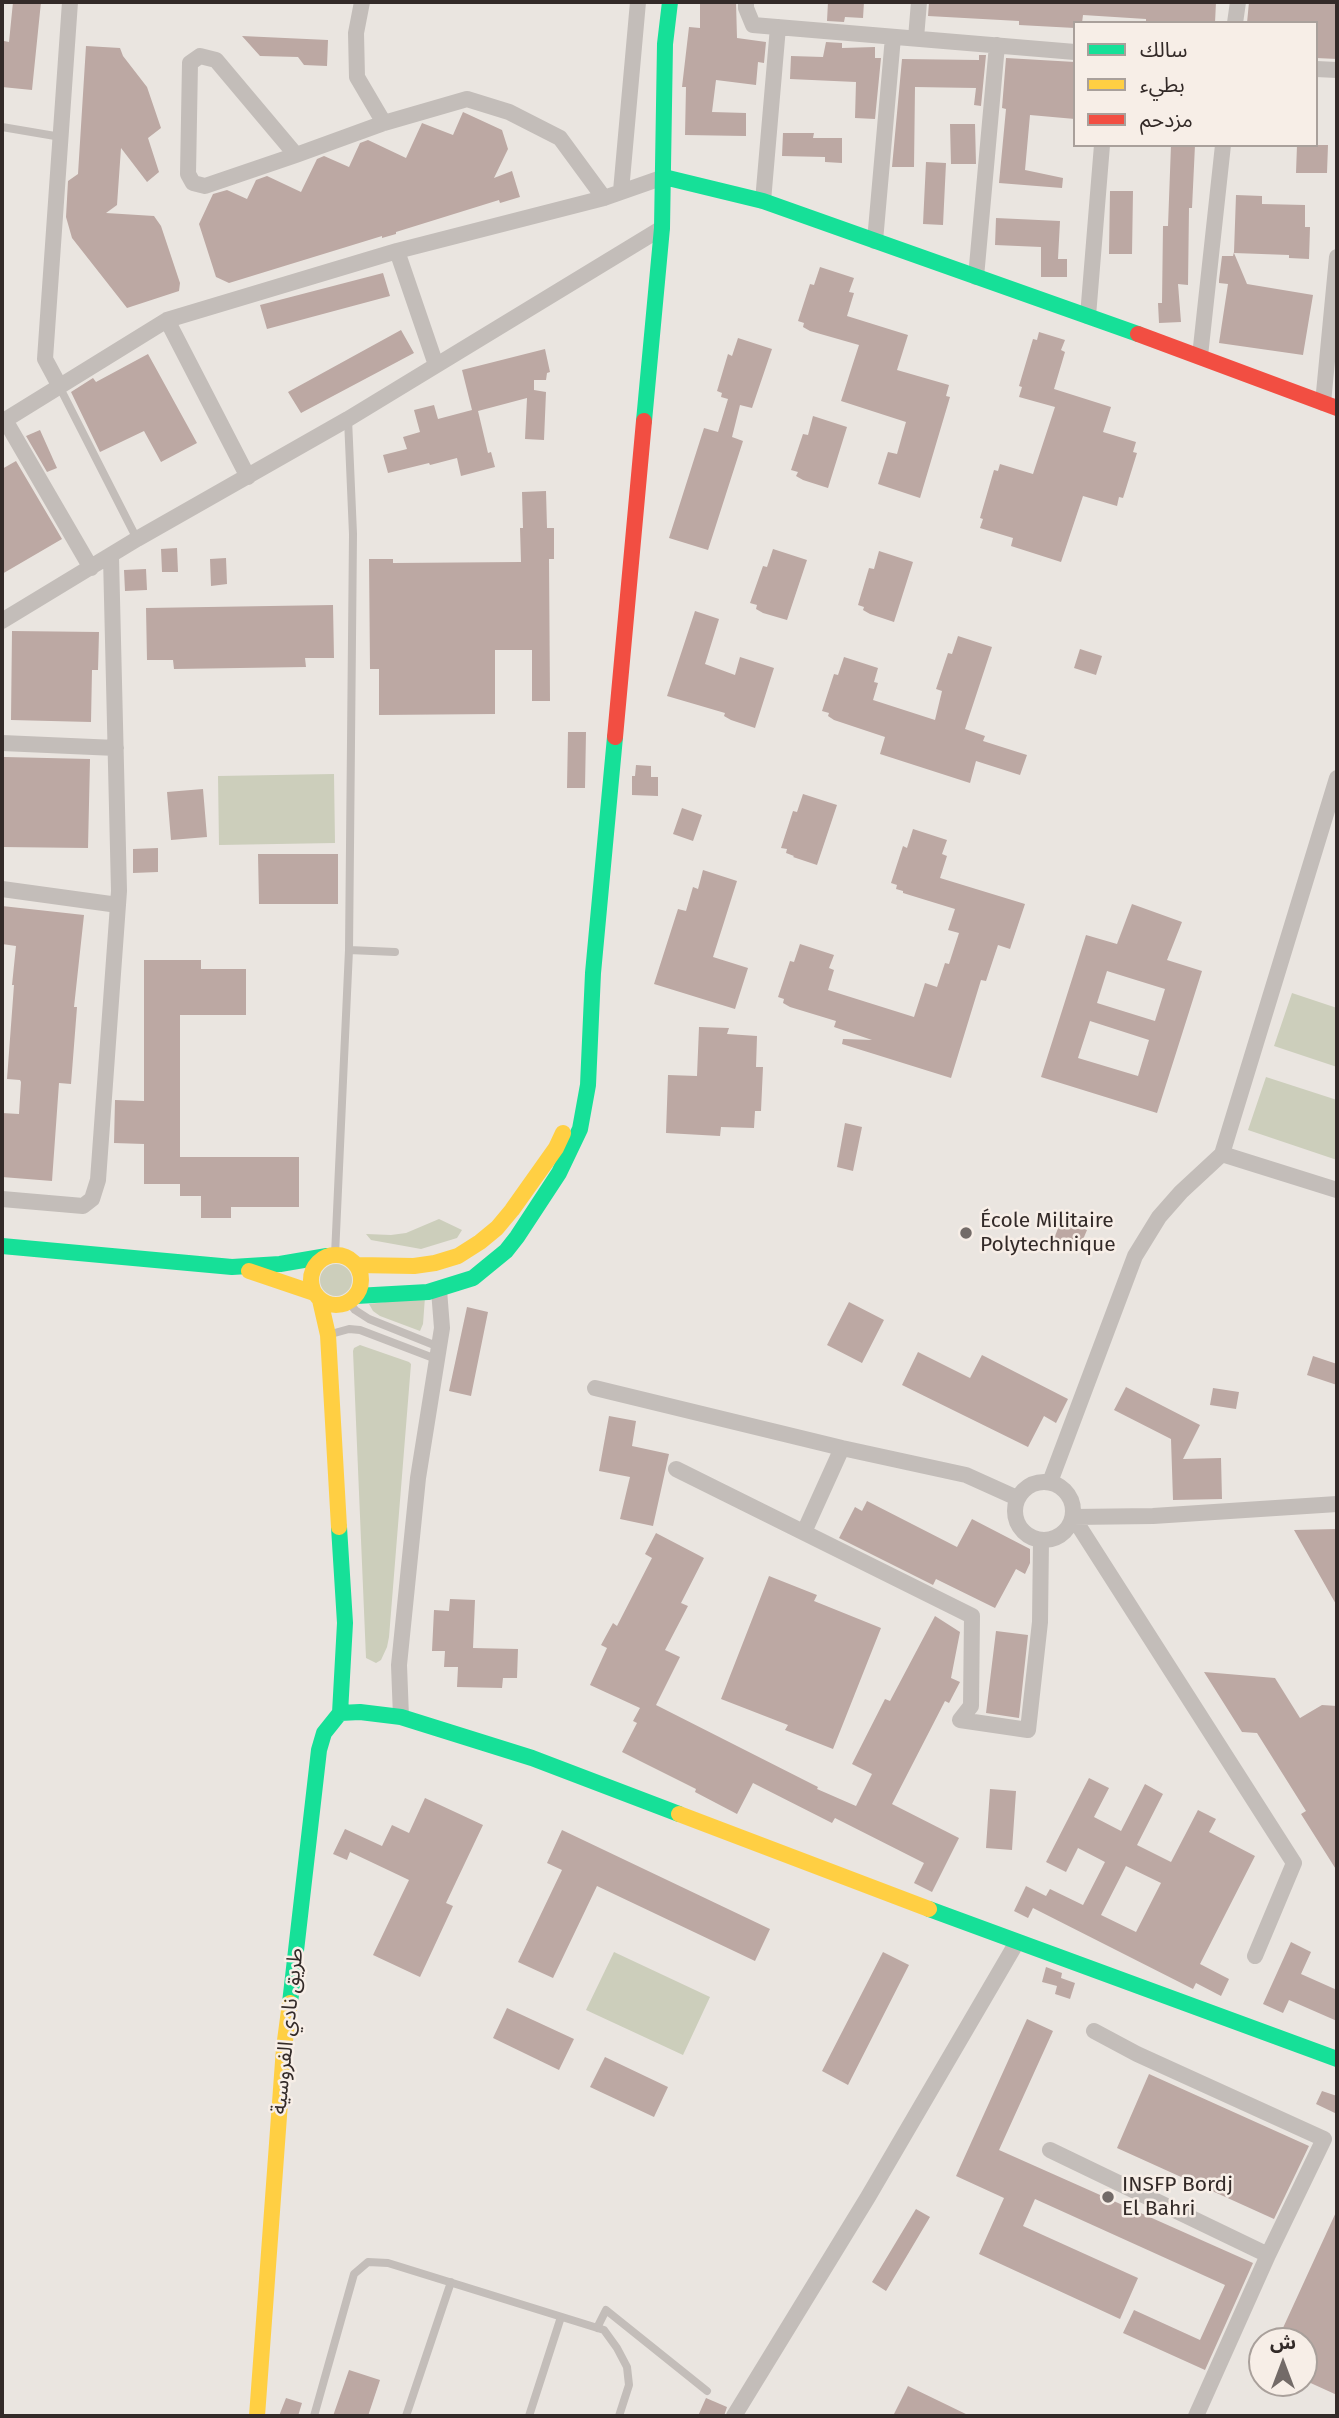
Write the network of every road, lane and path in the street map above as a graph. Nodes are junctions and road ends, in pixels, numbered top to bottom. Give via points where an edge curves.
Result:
1 (70, 2) edge
2 (362, 2) edge
3 (638, 2) edge
4 (670, 2) edge
5 (746, 2) edge
6 (919, 2) edge
7 (1238, 2) edge
8 (1235, 21) edge
9 (778, 27) junction
10 (892, 37) junction
11 (916, 38) junction
12 (997, 45) junction
13 (1073, 52) edge
14 (1318, 69) edge
15 (1337, 70) edge
16 (384, 123) junction
17 (2, 127) edge
18 (61, 137) junction
19 (1102, 147) edge
20 (1223, 147) edge
21 (296, 155) junction
22 (664, 177) junction
23 (621, 191) junction
24 (604, 198) junction
25 (763, 201) junction
26 (662, 228) junction
27 (875, 241) junction
28 (397, 251) junction
29 (1337, 257) edge
30 (976, 277) junction
31 (1336, 293) edge
32 (1088, 316) junction
33 (167, 320) junction
34 (1200, 356) junction
35 (436, 365) junction
36 (59, 385) junction
37 (1330, 405) edge
38 (348, 419) junction
39 (3, 421) edge
40 (248, 477) junction
41 (137, 539) junction
42 (111, 557) junction
43 (91, 568) junction
44 (2, 621) edge
45 (2, 743) edge
46 (116, 748) junction
47 (1337, 778) edge
48 (2, 889) edge
49 (118, 905) junction
50 (349, 950) junction
51 (395, 952) dead end
52 (588, 1050) junction
53 (1222, 1153) junction
54 (1337, 1190) edge
55 (2, 1199) edge
56 (2, 1246) edge
57 (331, 1255) junction
58 (357, 1265) junction
59 (232, 1267) junction
60 (439, 1290) junction
61 (317, 1297) junction
62 (349, 1301) junction
63 (328, 1335) junction
64 (438, 1353) junction
65 (595, 1388) dead end
66 (842, 1448) junction
67 (676, 1469) dead end
68 (1050, 1482) junction
69 (1017, 1498) junction
70 (1337, 1504) edge
71 (1073, 1517) junction
72 (804, 1532) junction
73 (1041, 1540) junction
74 (340, 1713) junction
75 (401, 1717) junction
76 (1017, 1942) junction
77 (1255, 1956) dead end
78 (1094, 2031) dead end
79 (1337, 2059) edge
80 (1050, 2150) dead end
81 (1268, 2255) junction
82 (451, 2282) junction
83 (561, 2317) junction
84 (597, 2328) junction
85 (707, 2391) dead end
86 (1200, 2415) edge
87 (257, 2416) edge
88 (314, 2416) edge
89 (406, 2416) edge
90 (529, 2416) edge
91 (618, 2416) edge
92 (734, 2416) edge

1 - 18 street
2 - 16 street via 356,33 357,77
3 - 23 street
4 - 22 main road via 665,44
5 - 9 street via 753,25
6 - 11 street
7 - 8 street
9 - 10 street
9 - 25 street
10 - 11 street
10 - 27 street
11 - 12 street
12 - 13 street
12 - 30 street
14 - 15 street
16 - 21 street
16 - 24 street via 467,99 509,113 560,138
17 - 18 lane
18 - 36 street via 45,359
19 - 32 street
20 - 34 street
21 - 21 street via 205,186 193,183 188,174 190,63 200,56 216,60
22 - 23 street
22 - 25 main road
22 - 26 main road
23 - 24 street
24 - 28 street
25 - 27 main road
26 - 35 street
26 - 52 main road
27 - 30 main road
28 - 33 street
28 - 35 street
29 - 31 street
30 - 32 main road
31 - 37 street
32 - 34 main road
33 - 36 street
33 - 40 street
34 - 37 main road
35 - 38 street
36 - 39 street
36 - 41 lane
38 - 40 street
38 - 50 lane via 353,534
39 - 43 street
40 - 41 street
41 - 42 street
42 - 43 street
42 - 46 street
43 - 44 street
45 - 46 street
46 - 49 street
47 - 53 street
48 - 49 street
49 - 55 street via 98,1180 92,1199 83,1206
50 - 51 lane
50 - 57 lane
52 - 58 main road via 556,1148 497,1228 457,1256 435,1263
52 - 60 main road via 588,1085 580,1129 559,1173 506,1251 473,1278
53 - 54 street
53 - 68 street via 1159,1217 1135,1256
56 - 59 main road
57 - 58 main road
57 - 59 main road
57 - 61 main road via 314,1268 311,1285
58 - 62 main road via 362,1280
59 - 61 main road
60 - 62 main road
60 - 64 street
61 - 62 main road via 335,1306
61 - 63 main road
62 - 63 main road
62 - 64 lane via 369,1319
63 - 64 lane via 360,1330
63 - 74 main road via 345,1623
64 - 75 street via 412,1533 398,1677
65 - 66 street
66 - 69 street via 966,1475
66 - 72 street
67 - 72 street
68 - 69 street via 1031,1484
68 - 71 street via 1069,1495
69 - 73 street via 1017,1525 1031,1538
70 - 71 street
71 - 73 street via 1059,1536
71 - 77 street via 1294,1863
72 - 73 street via 972,1616 971,1706 960,1720 1028,1730 1040,1622
74 - 75 main road
74 - 87 main road, طريق نادي الفروسية via 324,1733 319,1750 284,2048
75 - 76 main road via 532,1758
76 - 79 main road
76 - 92 street
78 - 81 street via 1324,2139
80 - 81 street
81 - 86 street
82 - 83 lane
82 - 88 lane via 388,2263 368,2262 354,2274
82 - 89 lane
83 - 84 lane
83 - 90 lane
84 - 85 lane via 606,2310
84 - 91 lane via 604,2330 627,2367 629,2385

